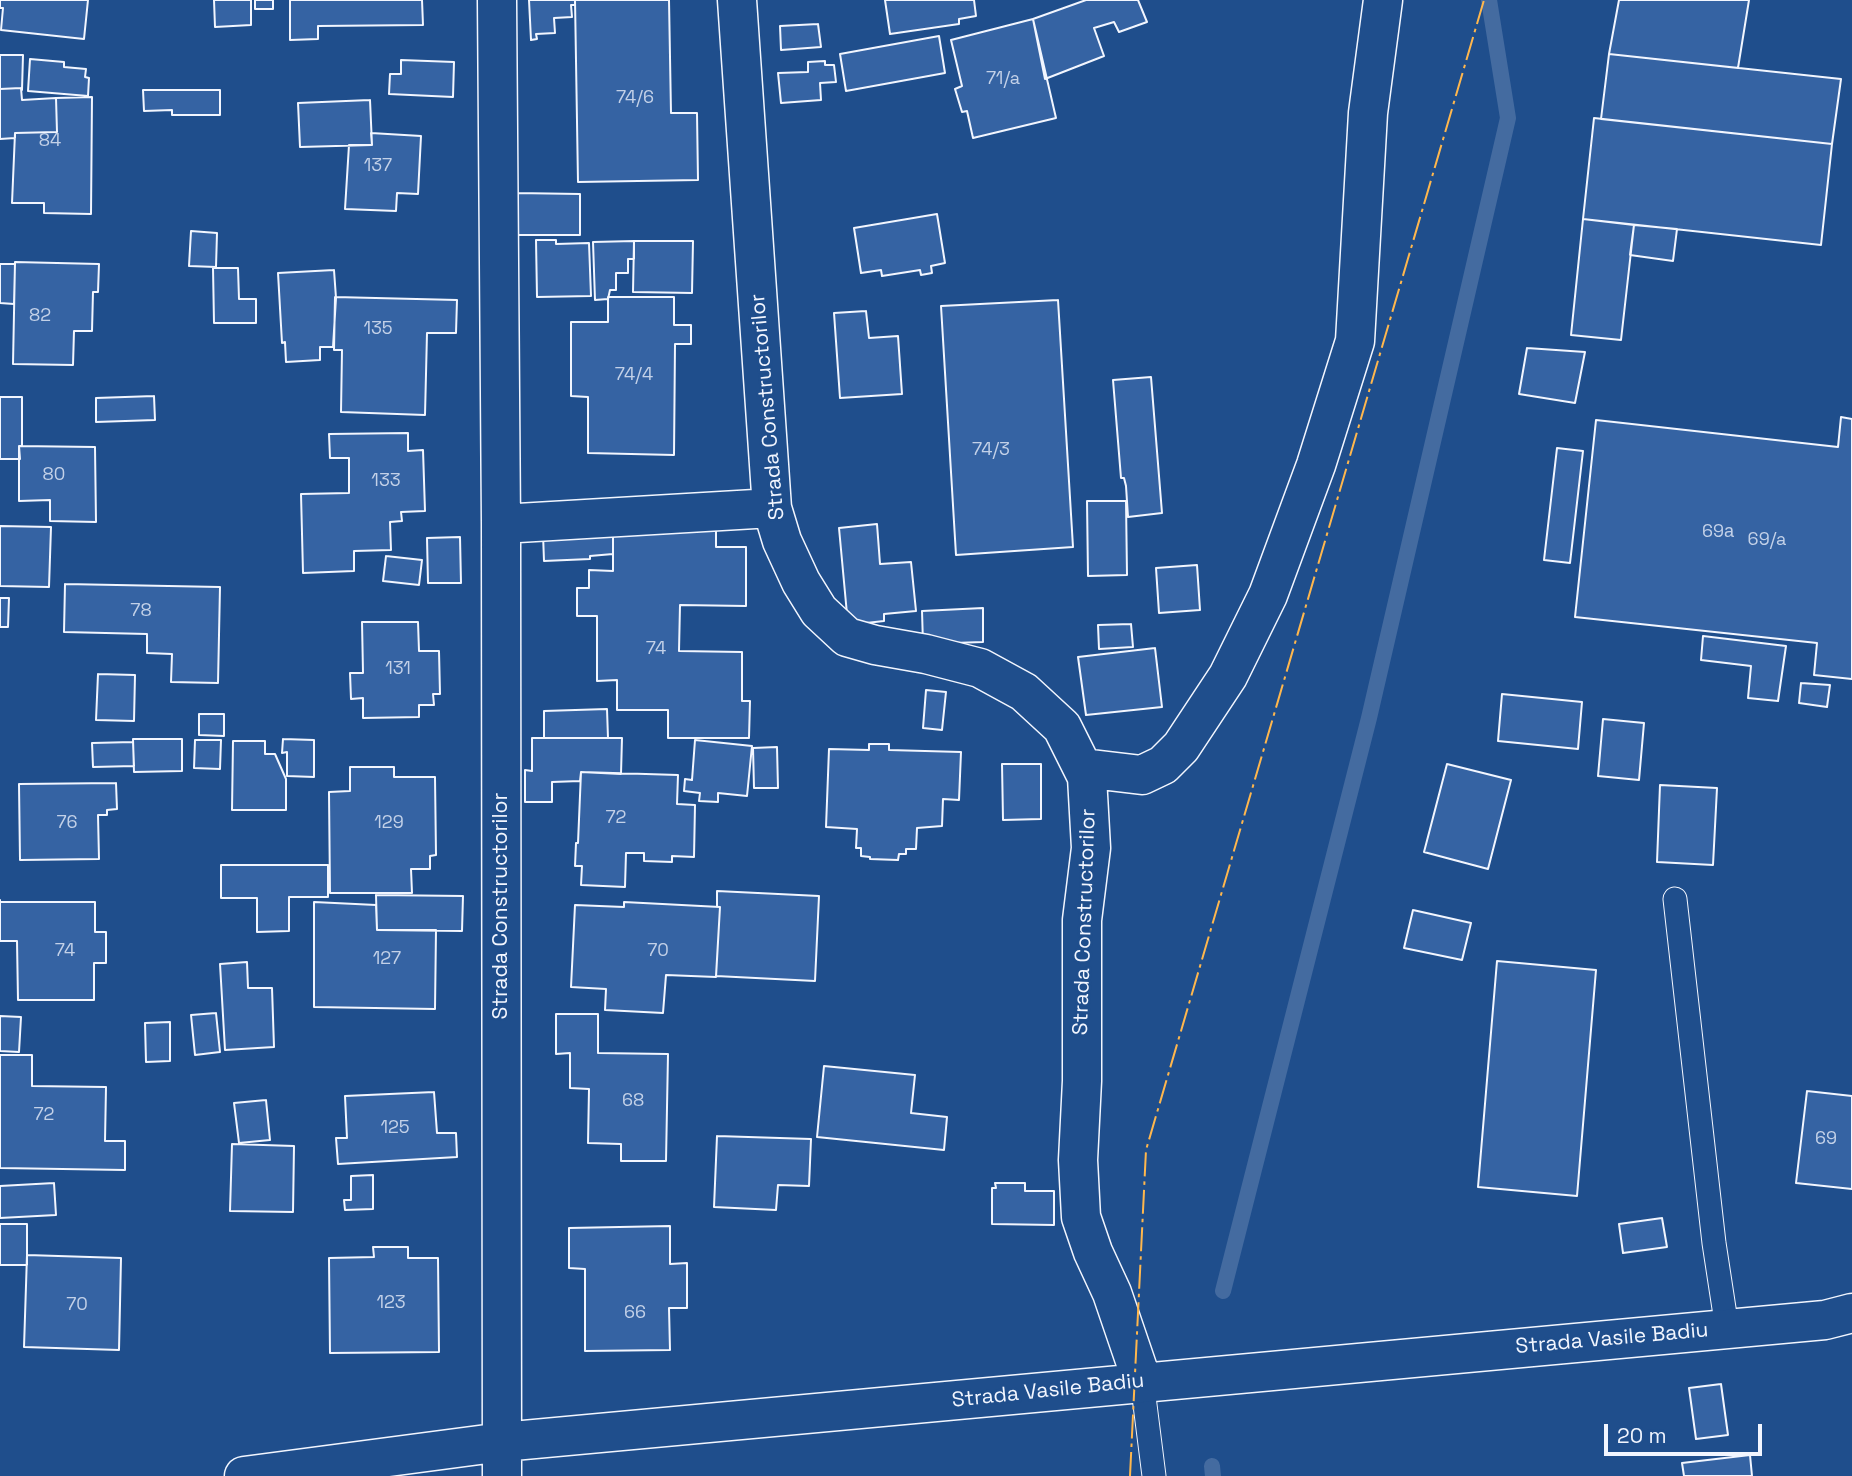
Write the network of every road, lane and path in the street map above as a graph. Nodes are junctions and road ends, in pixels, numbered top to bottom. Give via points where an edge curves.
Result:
1 (498, 0) edge
2 (737, 0) edge
3 (1383, 0) edge
4 (772, 508) junction
5 (501, 524) junction
6 (1083, 768) junction
7 (1675, 900) dead end
8 (1852, 1313) edge
9 (1727, 1328) junction
10 (1142, 1381) junction
11 (502, 1459) edge
12 (244, 1476) edge
13 (1154, 1476) edge

1 - 5 street, Strada Constructorilor
2 - 4 street, Strada Constructorilor
3 - 6 street via 1368,113 1355,341 1268,595 1228,676 1181,747 1163,765 1142,775
4 - 5 street
4 - 6 street, Strada Constructorilor via 801,582 819,611 847,637 980,668 1024,692 1062,727
5 - 11 street, Strada Constructorilor
6 - 10 street, Strada Constructorilor via 1091,848 1082,920 1081,1217
7 - 9 lane
8 - 9 street, Strada Vasile Badiu via 1825,1320
9 - 10 street, Strada Vasile Badiu
10 - 11 street, Strada Vasile Badiu
10 - 13 lane
11 - 12 street, Strada Vasile Badiu

